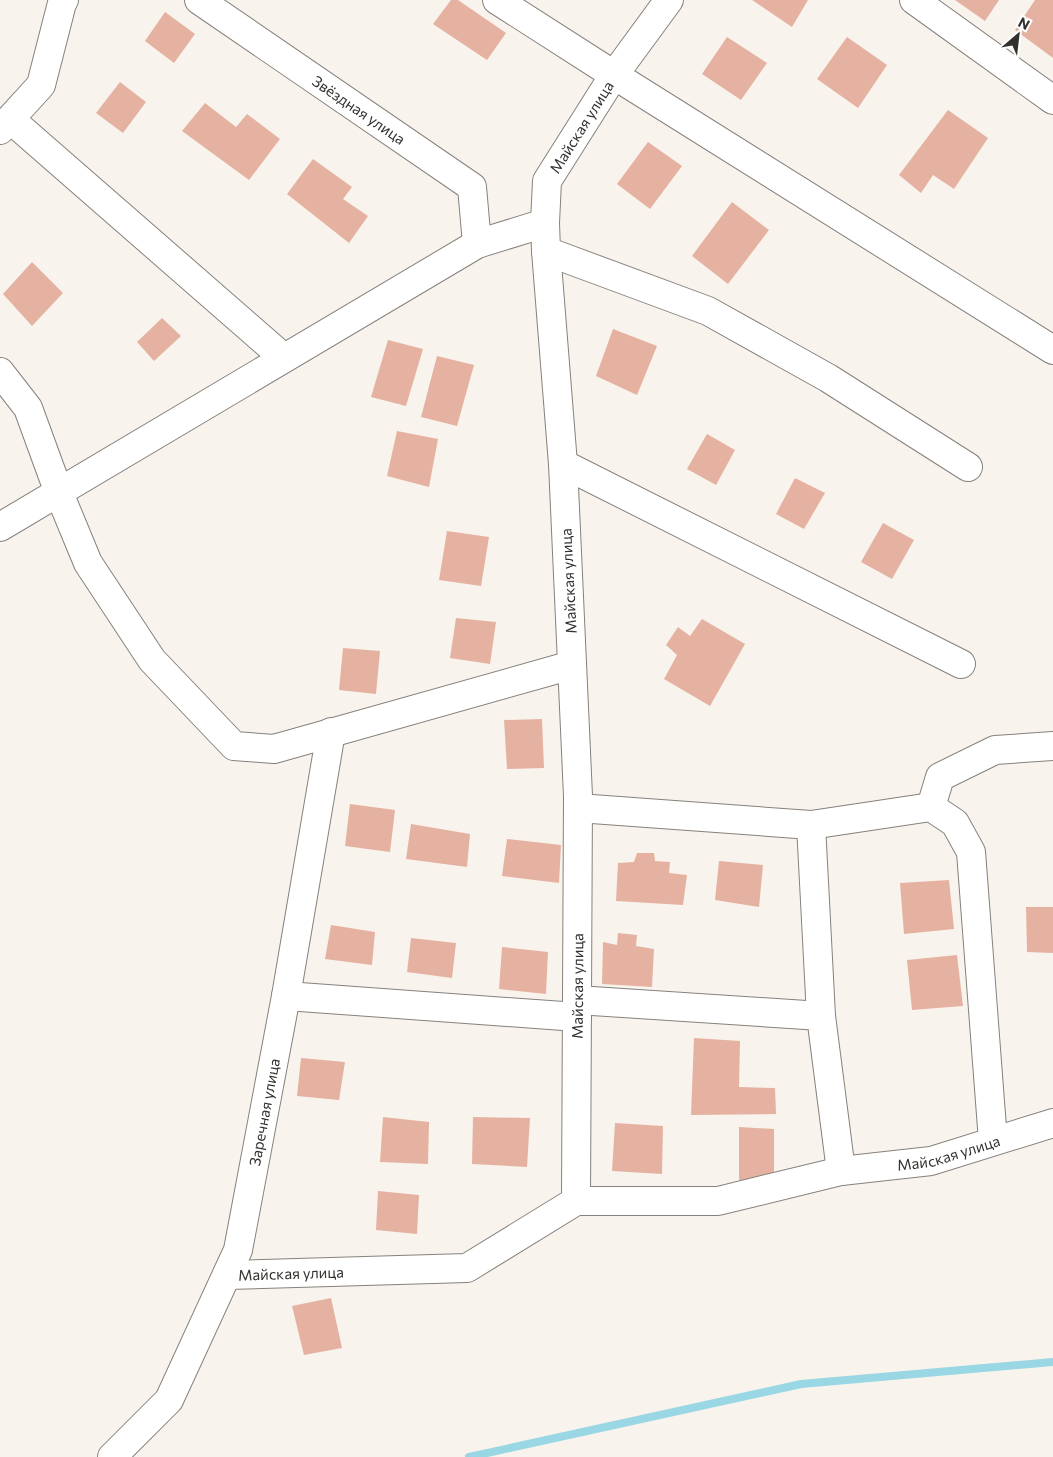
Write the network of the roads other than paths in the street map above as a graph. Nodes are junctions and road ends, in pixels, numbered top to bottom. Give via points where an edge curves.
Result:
1 (64, 0) edge
2 (199, 0) edge
3 (497, 0) edge
4 (669, 0) edge
5 (914, 0) edge
6 (614, 75) junction
7 (1053, 100) edge
8 (5, 125) edge
9 (545, 223) junction
10 (476, 244) junction
11 (546, 251) junction
12 (1053, 350) edge
13 (284, 358) junction
14 (0, 372) edge
15 (563, 464) junction
16 (968, 467) dead end
17 (59, 493) junction
18 (0, 527) edge
19 (961, 664) dead end
20 (572, 665) junction
21 (331, 732) junction
22 (1053, 746) edge
23 (931, 807) junction
24 (578, 808) junction
25 (811, 825) junction
26 (286, 996) junction
27 (577, 1009) junction
28 (821, 1016) junction
29 (1053, 1124) edge
30 (993, 1141) junction
31 (841, 1170) junction
32 (576, 1200) junction
33 (226, 1276) junction
34 (112, 1457) edge

1 - 8 street via 40,85
2 - 10 street, Звёздная улица via 472,187
3 - 6 street
4 - 6 street, Майская улица
5 - 7 street
6 - 9 street, Майская улица via 548,182
6 - 12 street
8 - 13 street
9 - 10 street
9 - 11 street, Майская улица
10 - 13 street
11 - 15 street, Майская улица
11 - 16 street via 708,311 828,378
13 - 17 street
14 - 17 street via 28,408
15 - 19 street
15 - 20 street, Майская улица
17 - 18 street
17 - 21 street via 88,563 152,660 234,746 274,749
20 - 21 street
20 - 24 street, Майская улица
21 - 26 street, Заречная улица
22 - 23 street via 995,750 940,777
23 - 25 street
23 - 30 street via 955,823 971,852
24 - 25 street
24 - 27 street, Майская улица
25 - 28 street
26 - 27 street
26 - 33 street, Заречная улица via 238,1250
27 - 28 street
27 - 32 street, Майская улица
28 - 31 street
29 - 30 street, Майская улица
30 - 31 street, Майская улица via 931,1160
31 - 32 street, Майская улица via 718,1202
32 - 33 street, Майская улица via 468,1268
33 - 34 street, Заречная улица via 169,1400

